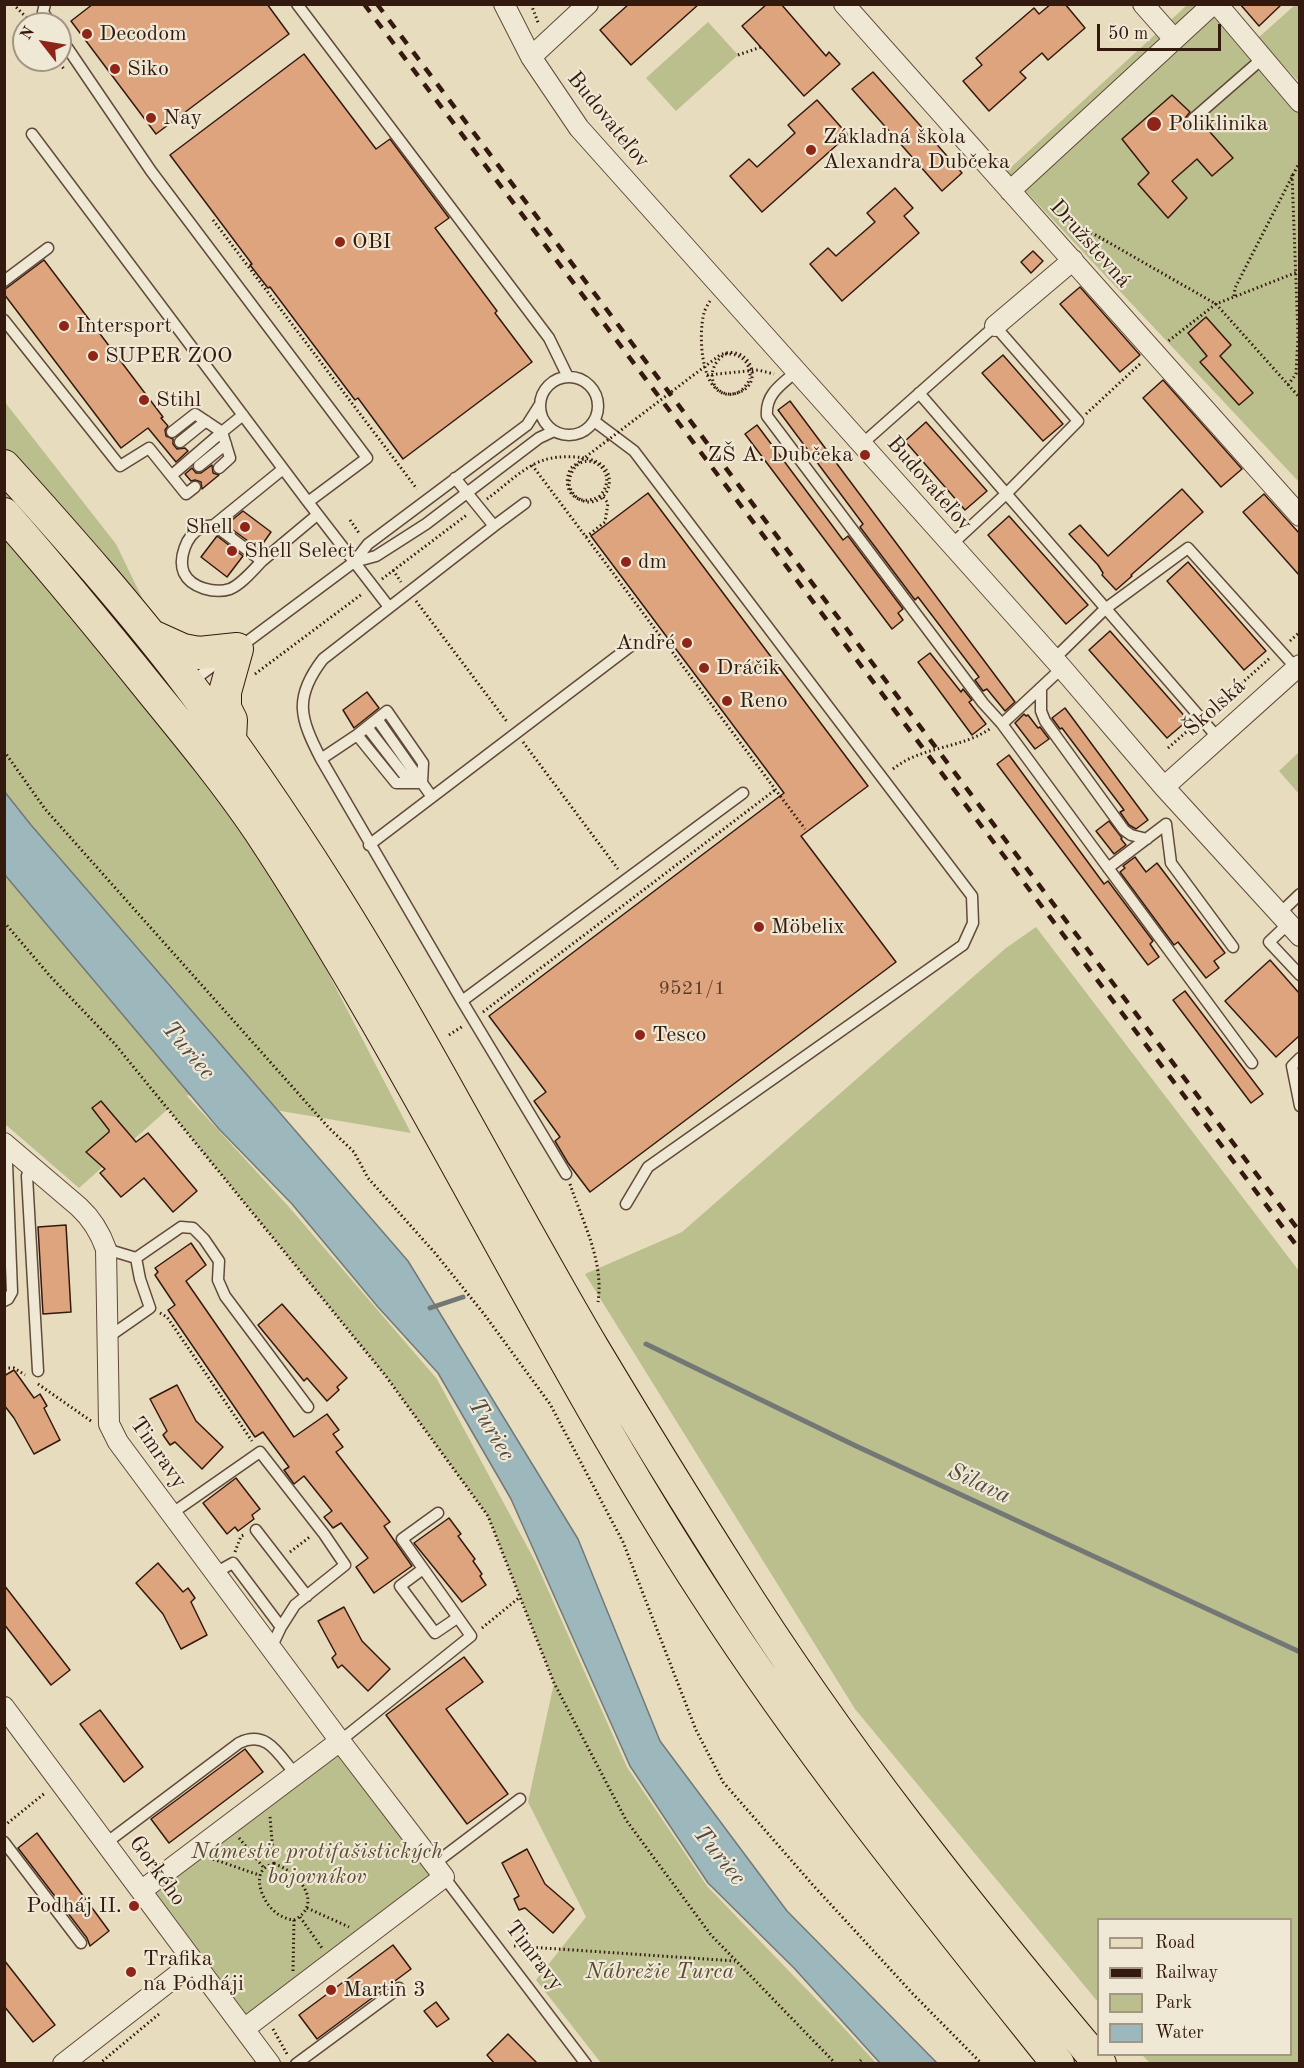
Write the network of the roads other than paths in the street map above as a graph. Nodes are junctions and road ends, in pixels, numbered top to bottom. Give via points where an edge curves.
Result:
1 (297, 4) edge
2 (504, 4) edge
3 (588, 4) edge
4 (844, 4) edge
5 (1143, 4) edge
6 (1215, 4) edge
7 (1174, 39) junction
8 (72, 55) edge
9 (531, 57) junction
10 (1263, 58) junction
11 (1299, 102) edge
12 (1193, 119) dead end
13 (32, 134) dead end
14 (1010, 191) junction
15 (48, 248) dead end
16 (1073, 260) junction
17 (4, 280) edge
18 (4, 320) edge
19 (995, 326) junction
20 (791, 376) junction
21 (568, 377) junction
22 (919, 393) junction
23 (539, 406) junction
24 (243, 415) junction
25 (206, 421) junction
26 (594, 421) junction
27 (554, 431) junction
28 (172, 432) dead end
29 (222, 432) junction
30 (160, 442) dead end
31 (180, 442) dead end
32 (225, 444) junction
33 (862, 444) junction
34 (149, 448) junction
35 (168, 452) dead end
36 (158, 459) junction
37 (4, 466) edge
38 (199, 466) dead end
39 (219, 468) dead end
40 (283, 469) junction
41 (179, 478) junction
42 (455, 478) junction
43 (195, 487) dead end
44 (467, 493) junction
45 (1006, 494) junction
46 (308, 501) junction
47 (525, 503) dead end
48 (4, 514) edge
49 (317, 515) junction
50 (1299, 516) edge
51 (214, 525) junction
52 (494, 526) junction
53 (951, 545) junction
54 (262, 561) junction
55 (354, 562) junction
56 (389, 607) junction
57 (1105, 609) junction
58 (632, 645) dead end
59 (237, 649) junction
60 (138, 650) junction
61 (1058, 664) junction
62 (1298, 667) edge
63 (182, 685) junction
64 (1041, 688) junction
65 (1002, 724) junction
66 (367, 727) junction
67 (357, 735) junction
68 (1218, 738) junction
69 (230, 742) junction
70 (321, 759) junction
71 (422, 783) junction
72 (1164, 787) junction
73 (743, 793) dead end
74 (432, 797) junction
75 (1183, 808) junction
76 (1166, 824) junction
77 (1147, 839) junction
78 (369, 845) junction
79 (1108, 868) junction
80 (1299, 894) edge
81 (1289, 925) edge
82 (1233, 947) dead end
83 (1299, 975) edge
84 (462, 1001) junction
85 (1299, 1058) edge
86 (1252, 1063) dead end
87 (1299, 1106) edge
88 (8, 1145) edge
89 (30, 1165) junction
90 (566, 1174) road end
91 (626, 1204) dead end
92 (105, 1249) junction
93 (136, 1258) junction
94 (4, 1301) edge
95 (107, 1339) junction
96 (38, 1371) dead end
97 (308, 1407) dead end
98 (438, 1513) dead end
99 (171, 1514) junction
100 (256, 1530) road end
101 (423, 1569) junction
102 (215, 1573) junction
103 (307, 1596) junction
104 (457, 1618) junction
105 (281, 1627) junction
106 (271, 1648) junction
107 (4, 1707) edge
108 (339, 1741) junction
109 (295, 1774) junction
110 (520, 1799) dead end
111 (4, 1842) edge
112 (106, 1843) junction
113 (439, 1870) junction
114 (141, 1891) junction
115 (81, 1943) dead end
116 (194, 1962) junction
117 (399, 1988) dead end
118 (244, 2029) junction
119 (285, 2061) edge
120 (63, 2064) edge
121 (586, 2064) edge
122 (1058, 2064) edge
123 (1100, 2064) edge

1 - 21 lane via 549,338
2 - 9 street, Budovateľov
3 - 9 street
4 - 14 street, Družstevná
5 - 7 street
6 - 7 street
6 - 10 street
7 - 14 street
8 - 46 lane via 151,171 367,458
9 - 20 street, Budovateľov via 579,128
10 - 11 street
10 - 12 lane
13 - 24 lane
14 - 16 street, Družstevná
15 - 17 lane
16 - 19 street
16 - 50 street, Družstevná
18 - 34 lane via 120,466
19 - 22 lane
19 - 45 lane via 1078,421
20 - 33 street, Budovateľov
20 - 65 lane via 770,396 767,416
21 - 23 lane via 547,386
21 - 26 lane via 582,380 594,391 598,406
22 - 33 lane
22 - 45 lane
23 - 27 lane via 543,421
23 - 42 lane via 527,425
24 - 29 lane
24 - 40 lane
25 - 28 lane via 195,414
25 - 29 lane
25 - 31 lane
26 - 27 lane via 576,434
26 - 91 lane via 634,451 972,896 973,923 963,945 648,1167
27 - 44 lane via 539,438
29 - 32 lane
29 - 41 lane
30 - 34 lane
32 - 38 lane
32 - 39 lane via 230,458
33 - 53 street, Budovateľov
34 - 36 lane
35 - 36 lane
36 - 41 lane
37 - 60 main road via 64,533
40 - 46 lane
40 - 51 lane
41 - 43 lane via 186,494
42 - 44 lane
42 - 55 lane via 368,544
44 - 52 lane
44 - 55 lane via 376,556
45 - 53 lane
45 - 57 lane
46 - 49 lane
47 - 52 lane
48 - 60 main road via 55,572
49 - 54 lane
49 - 55 lane
51 - 54 lane
51 - 54 lane via 200,528 186,543 182,566 192,583 205,589 230,589
52 - 56 lane
53 - 61 street, Budovateľov
55 - 56 lane
55 - 59 lane
56 - 70 lane via 323,659 307,683 303,705 306,729
57 - 61 lane
57 - 62 lane via 1188,548
57 - 68 lane
58 - 74 lane
59 - 60 main road via 199,653
59 - 63 lane
59 - 69 main road via 225,692 225,708 231,720
60 - 63 main road
60 - 122 main road via 180,719 257,827 389,1042 622,1457 706,1594 869,1827
61 - 64 lane
61 - 72 street, Budovateľov
62 - 68 street, Školská
63 - 69 main road
64 - 65 lane
64 - 77 lane via 1045,721 1124,830
65 - 79 lane
66 - 67 lane
66 - 71 lane via 405,776
66 - 71 lane via 387,711 423,763
67 - 70 lane
67 - 71 lane via 396,783
68 - 72 street, Školská
69 - 123 main road via 279,811 416,1031 593,1347 802,1682 890,1805
70 - 78 lane
71 - 74 lane
72 - 75 street, Budovateľov
73 - 84 lane
74 - 78 lane
75 - 76 lane
75 - 81 street, Budovateľov
76 - 77 lane
76 - 82 lane via 1171,863
77 - 79 lane
78 - 84 lane
79 - 86 lane
80 - 81 lane
81 - 83 lane via 1269,942
84 - 90 lane
85 - 87 lane via 1292,1066
88 - 89 street, Timravy
88 - 94 lane via 12,1292
89 - 92 street, Timravy via 90,1218
89 - 96 lane via 27,1176
92 - 93 lane
92 - 95 street, Timravy
93 - 95 lane via 150,1308
93 - 97 lane via 181,1227 193,1228 219,1261 218,1280 225,1296
95 - 99 street, Timravy via 109,1424
98 - 101 lane via 402,1539
99 - 102 street, Timravy
99 - 103 lane via 260,1452 345,1565
100 - 103 lane
101 - 104 lane
101 - 104 lane via 400,1586 435,1633
102 - 105 lane via 233,1563
102 - 106 street, Timravy
103 - 105 lane via 295,1605
104 - 108 lane via 471,1636
105 - 106 lane
106 - 108 street, Timravy
107 - 112 street, Gorkého
108 - 109 street
108 - 113 street, Timravy
109 - 112 lane via 265,1741 248,1739
109 - 114 street
110 - 113 lane
111 - 115 lane
112 - 114 street, Gorkého
113 - 118 street via 367,1935
113 - 121 lane, Timravy
114 - 116 street, Gorkého
116 - 118 street, Gorkého
116 - 120 street
117 - 119 lane
118 - 119 street, Gorkého

